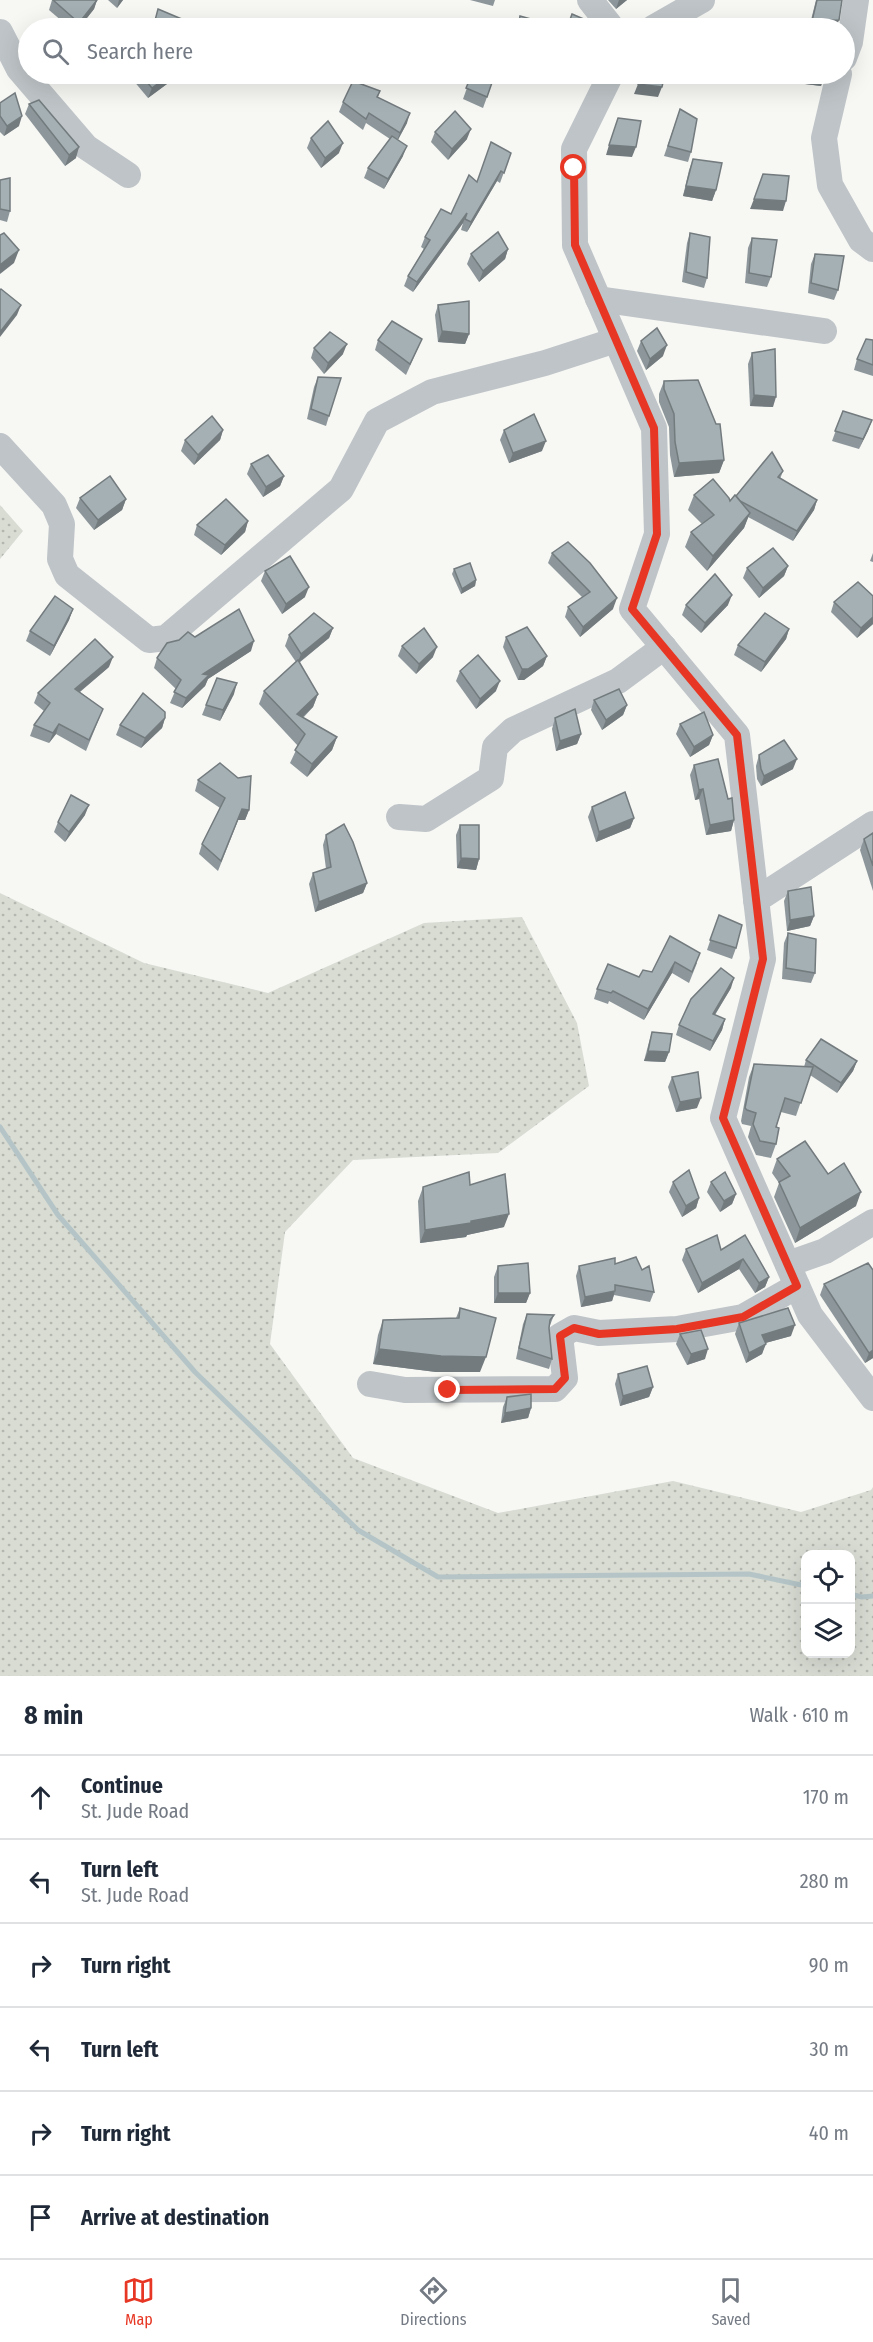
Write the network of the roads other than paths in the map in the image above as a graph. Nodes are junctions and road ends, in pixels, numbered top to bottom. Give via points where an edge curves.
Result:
1 (590, 0) edge
2 (702, 0) edge
3 (856, 0) edge
4 (869, 0) edge
5 (873, 2) edge
6 (604, 18) edge
7 (670, 18) edge
8 (853, 18) edge
9 (0, 33) edge
10 (18, 65) edge
11 (33, 84) edge
12 (606, 84) edge
13 (834, 84) edge
14 (128, 175) dead end
15 (873, 249) edge
16 (598, 299) junction
17 (824, 331) dead end
18 (616, 340) junction
19 (0, 446) edge
20 (664, 647) junction
21 (399, 817) dead end
22 (873, 824) edge
23 (756, 900) junction
24 (873, 1222) edge
25 (793, 1275) junction
26 (370, 1384) dead end
27 (873, 1398) edge

1 - 6 street
2 - 7 street
3 - 8 street
4 - 5 street
9 - 10 street
11 - 14 street via 86,147
12 - 16 street via 574,149 575,245
13 - 15 street via 824,138 830,185 861,240
16 - 17 street
16 - 18 street
18 - 19 street via 432,392 377,422 341,489 166,638 149,640 67,575 60,559 62,524 54,505
18 - 20 street via 654,428 657,534 632,609
20 - 21 street via 618,681 513,730 495,747 491,778 426,819
20 - 23 street via 737,735
22 - 23 street
23 - 25 street via 763,959 723,1118
24 - 25 street
25 - 26 street via 743,1317 599,1334 574,1328 560,1336 565,1378 555,1389 405,1390
25 - 27 street via 810,1315

